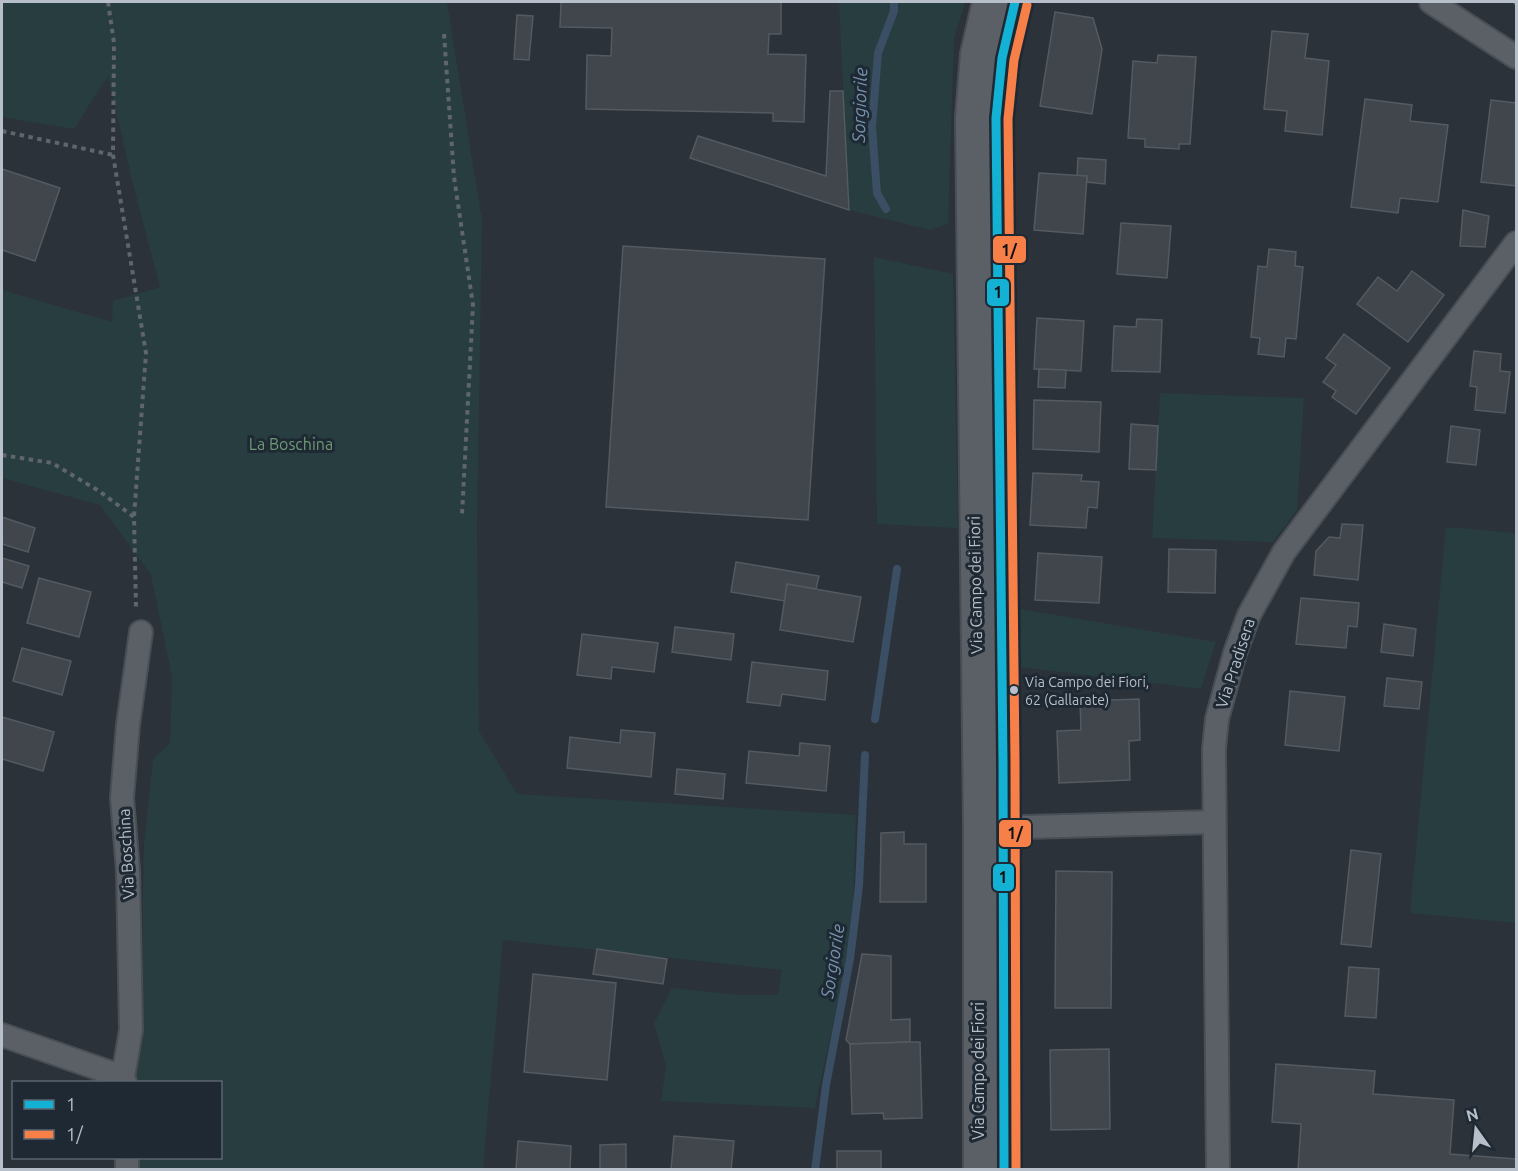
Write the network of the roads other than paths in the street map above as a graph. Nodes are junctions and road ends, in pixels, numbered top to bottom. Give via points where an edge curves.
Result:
1 (987, 2) edge
2 (1015, 2) edge
3 (1431, 2) edge
4 (1516, 57) edge
5 (1516, 243) edge
6 (141, 632) road end
7 (1214, 822) junction
8 (990, 828) junction
9 (2, 1035) edge
10 (124, 1080) edge
11 (978, 1170) edge
12 (1004, 1170) edge
13 (1218, 1170) edge

1 - 8 street, Via Campo dei Fiori via 975,54 970,117
2 - 8 street, Via Campo dei Fiori via 1002,58 996,118
3 - 4 street
5 - 7 street, Via Pradisera via 1284,552 1249,615 1234,652 1217,719
6 - 10 street, Via Boschina via 122,798 128,871 131,1030
7 - 8 street
7 - 13 street, Via Pradisera
8 - 11 street, Via Campo dei Fiori
8 - 12 street, Via Campo dei Fiori
9 - 10 street, Via Boschina

